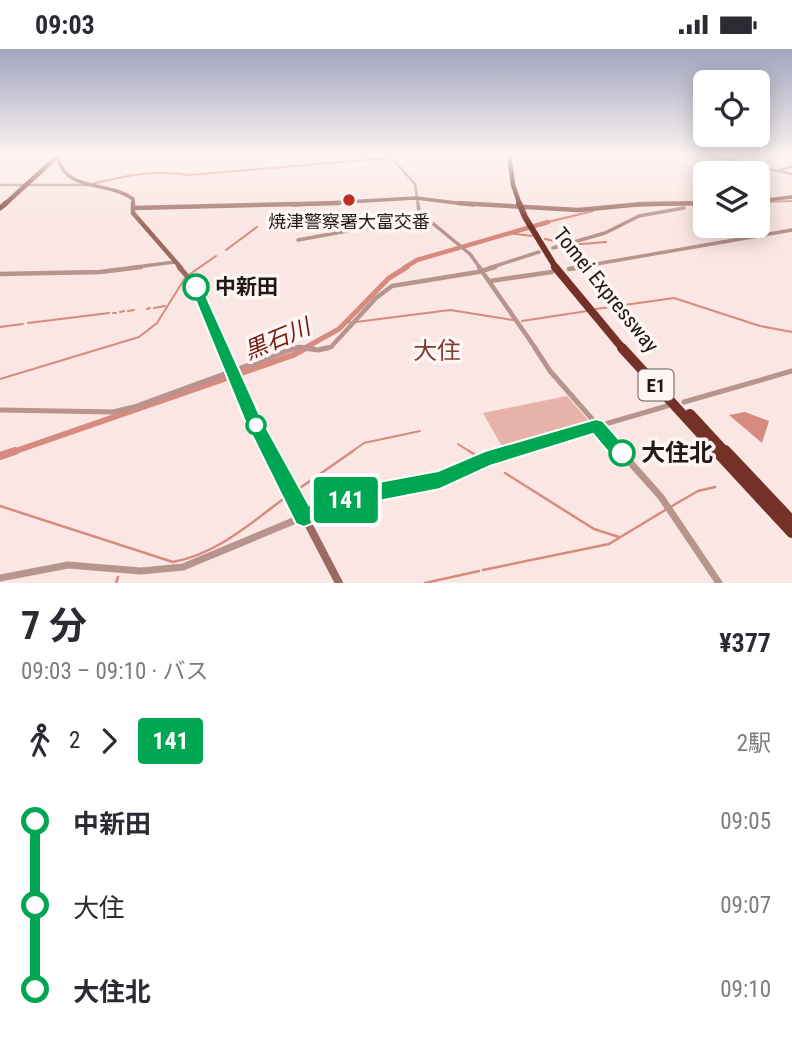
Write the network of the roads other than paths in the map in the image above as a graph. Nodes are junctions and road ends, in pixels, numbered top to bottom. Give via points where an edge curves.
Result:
1 (32, 179) edge
2 (72, 179) edge
3 (410, 179) edge
4 (514, 179) edge
5 (0, 185) edge
6 (89, 185) junction
7 (24, 186) junction
8 (792, 197) edge
9 (416, 198) junction
10 (770, 200) edge
11 (676, 203) junction
12 (693, 203) edge
13 (0, 207) edge
14 (133, 208) junction
15 (424, 217) junction
16 (533, 227) junction
17 (792, 230) edge
18 (298, 240) dead end
19 (553, 248) dead end
20 (539, 253) dead end
21 (175, 261) junction
22 (569, 269) dead end
23 (483, 271) junction
24 (552, 272) dead end
25 (0, 274) edge
26 (490, 281) junction
27 (792, 371) edge
28 (234, 375) junction
29 (684, 402) dead end
30 (667, 406) dead end
31 (0, 410) edge
32 (596, 426) junction
33 (304, 517) junction
34 (792, 522) edge
35 (792, 532) edge
36 (0, 578) edge
37 (339, 583) edge
38 (719, 583) edge

1 - 7 highway
2 - 6 main road
3 - 9 street
4 - 16 highway, Tomei Expressway / E1
5 - 7 street
6 - 7 street
6 - 14 main road via 118,189 134,199
7 - 13 highway
8 - 10 main road
9 - 11 main road via 579,210
9 - 14 main road
9 - 15 street
11 - 12 main road
11 - 19 street via 684,208 639,216 605,233
14 - 21 main road
15 - 18 street
15 - 23 street via 460,245
16 - 34 highway, Tomei Expressway / E1 via 604,320
16 - 35 highway, Tomei Expressway / E1 via 556,268 598,321
17 - 22 street
20 - 23 street
21 - 25 street via 112,271
21 - 28 main road via 195,285
23 - 26 street
23 - 28 street via 392,286 327,349 287,349
24 - 26 street
26 - 32 street via 550,371
27 - 29 street
28 - 31 street via 121,411
28 - 33 main road
30 - 32 street
32 - 33 street via 485,459 440,480 357,496
32 - 38 street via 661,497
33 - 36 street via 170,570 68,565
33 - 37 main road

